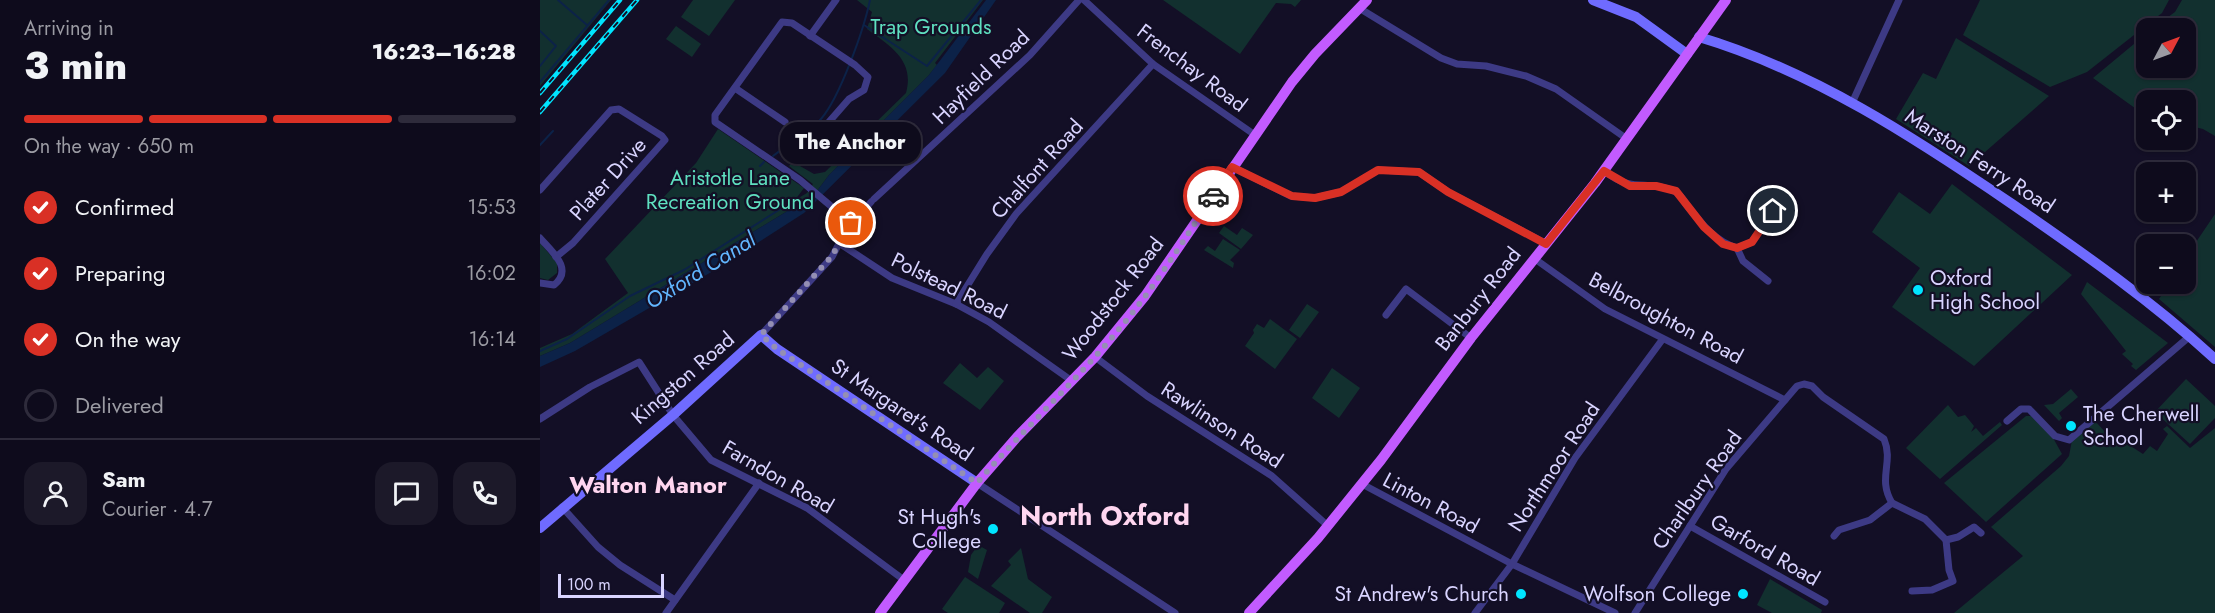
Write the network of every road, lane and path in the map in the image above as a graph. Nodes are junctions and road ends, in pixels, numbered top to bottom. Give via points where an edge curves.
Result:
1 (836, 0) edge
2 (1082, 0) edge
3 (1593, 0) edge
4 (1726, 0) edge
5 (1899, 0) edge
6 (1363, 4) edge
7 (810, 36) junction
8 (1700, 37) junction
9 (1687, 54) junction
10 (1153, 64) junction
11 (735, 88) junction
12 (1852, 103) junction
13 (785, 122) dead end
14 (1255, 135) junction
15 (1627, 140) junction
16 (798, 148) dead end
17 (1232, 167) junction
18 (1604, 171) junction
19 (540, 190) edge
20 (1784, 196) dead end
21 (831, 204) junction
22 (851, 223) junction
23 (846, 230) junction
24 (540, 238) edge
25 (839, 243) junction
26 (1546, 244) junction
27 (1737, 248) junction
28 (556, 257) junction
29 (1535, 259) junction
30 (1768, 281) dead end
31 (540, 284) edge
32 (956, 304) junction
33 (1386, 315) dead end
34 (761, 335) junction
35 (2190, 336) junction
36 (1471, 338) junction
37 (1662, 340) junction
38 (1095, 357) junction
39 (2215, 359) edge
40 (1072, 381) junction
41 (1785, 400) junction
42 (673, 415) junction
43 (540, 418) edge
44 (2007, 421) dead end
45 (759, 483) junction
46 (977, 483) junction
47 (1362, 484) junction
48 (1892, 503) junction
49 (562, 507) junction
50 (1328, 526) junction
51 (1690, 526) junction
52 (540, 528) edge
53 (1981, 533) dead end
54 (1834, 536) dead end
55 (1946, 540) junction
56 (1512, 564) junction
57 (904, 580) junction
58 (1912, 591) dead end
59 (675, 600) junction
60 (1825, 602) dead end
61 (666, 613) edge
62 (879, 613) edge
63 (1175, 613) edge
64 (1249, 613) edge
65 (1475, 613) edge
66 (1615, 613) edge
67 (1635, 613) edge

1 - 7 street
2 - 10 street, Frenchay Road
2 - 22 street, Hayfield Road via 1030,55
3 - 9 main road via 1636,17
4 - 8 main road, Banbury Road
5 - 12 street
6 - 14 main road, Woodstock Road via 1315,54
6 - 15 street via 1441,58 1526,76 1556,89
7 - 11 street via 792,23 782,22
7 - 16 street via 868,77 864,90 849,99
8 - 9 main road, Banbury Road
8 - 12 main road, Marston Ferry Road via 1768,63
9 - 15 main road, Banbury Road
10 - 14 street, Frenchay Road
10 - 32 street, Chalfont Road via 1016,214
11 - 13 street
11 - 21 street via 715,122
12 - 35 main road, Marston Ferry Road via 1927,147 2038,222 2138,293
14 - 17 main road, Woodstock Road
15 - 18 main road, Banbury Road
17 - 26 street via 1292,196 1315,198 1341,192 1378,170 1419,172 1448,192
17 - 38 main road, Woodstock Road via 1145,296
18 - 26 main road, Banbury Road
18 - 27 street via 1630,186 1676,191 1704,227 1723,244
19 - 28 street, Plater Drive via 612,110 619,110 664,140
20 - 27 street via 1752,242
21 - 22 street
21 - 23 street
22 - 23 street, Hayfield Road
23 - 25 street, Hayfield Road
24 - 28 street
25 - 32 street, Polstead Road via 891,278
25 - 34 street, Kingston Road via 832,256
26 - 29 main road, Banbury Road
27 - 30 street via 1743,261
28 - 31 street via 562,264 562,279 554,285
29 - 36 main road, Banbury Road
29 - 37 street, Belbroughton Road via 1605,309
32 - 40 street, Polstead Road via 1013,338
33 - 36 street via 1406,289
34 - 42 main road, Kingston Road
34 - 46 main road, St Margaret's Road
35 - 39 main road, Marston Ferry Road
35 - 44 street via 2069,440 2055,436 2029,409
36 - 47 main road, Banbury Road
37 - 41 street, Belbroughton Road
37 - 56 street, Northmoor Road via 1575,458
38 - 40 main road, Woodstock Road
38 - 50 street, Rawlinson Road via 1147,396 1272,476
40 - 46 main road, Woodstock Road
41 - 48 street, Charlbury Road via 1797,386 1812,386 1822,397 1877,432 1888,448 1884,483
41 - 51 street, Charlbury Road via 1726,469
42 - 43 street, Farndon Road via 639,362
42 - 45 street, Farndon Road via 711,460
42 - 49 main road, Kingston Road
45 - 57 street, Farndon Road via 807,508
45 - 59 street
46 - 57 main road, Woodstock Road
46 - 63 street, St Margaret's Road
47 - 50 main road, Banbury Road
47 - 56 street, Linton Road
48 - 54 street via 1870,520 1839,530
48 - 55 street via 1925,519
49 - 52 main road, Kingston Road
49 - 59 street via 598,547
50 - 64 main road, Banbury Road
51 - 60 street, Garford Road
51 - 67 street, Charlbury Road
53 - 55 street via 1975,524 1958,537
55 - 58 street via 1948,570 1953,581 1932,590
56 - 65 street, Northmoor Road
56 - 66 street, Linton Road
57 - 62 main road, Woodstock Road
59 - 61 street

